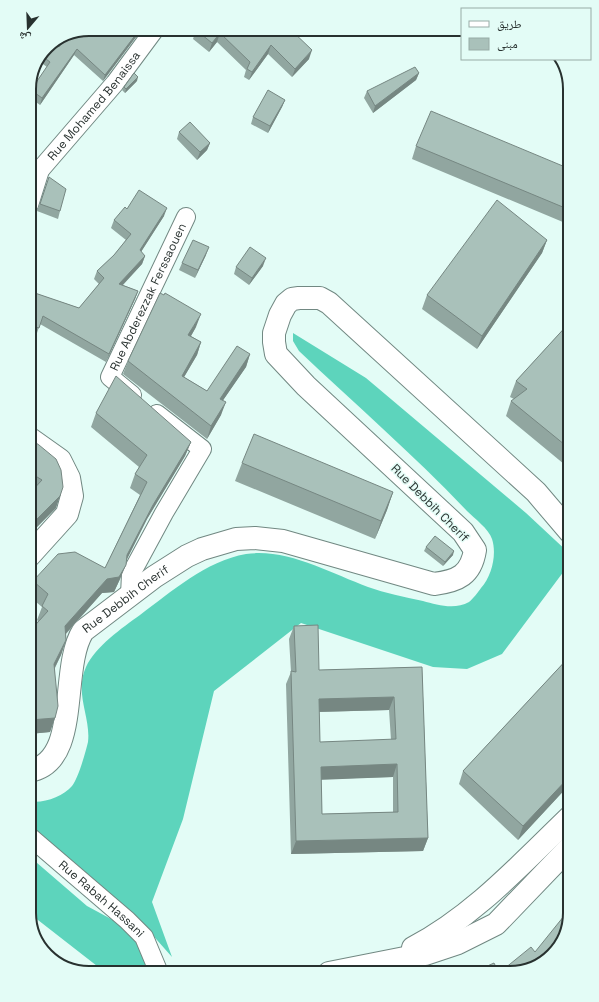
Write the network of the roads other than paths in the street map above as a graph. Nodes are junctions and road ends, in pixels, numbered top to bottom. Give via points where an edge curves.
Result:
1 (150, 36) edge
2 (36, 173) edge
3 (186, 217) dead end
4 (36, 443) edge
5 (563, 524) edge
6 (36, 548) edge
7 (130, 595) junction
8 (36, 769) edge
9 (563, 824) edge
10 (36, 842) edge
11 (563, 854) edge
12 (385, 962) junction
13 (156, 966) edge
14 (365, 966) edge

1 - 2 street, Rue Mohamed Benaissa via 115,83
3 - 7 street, Rue Abderezzak Ferssaouen via 110,377 202,449 131,574
4 - 6 street via 60,460 69,478 72,496 67,514
5 - 7 street, Rue Debbih Cherif via 536,492 330,303 320,298 292,299 286,304 277,323 274,342 276,354 306,386 463,532 475,550 473,562 467,572 460,577 434,584 283,541 246,538 202,549 154,577
7 - 8 street, Rue Debbih Cherif via 87,627 79,637 72,662 64,732 60,745 48,764
9 - 12 street via 483,901 434,937
10 - 13 street, Rue Rabah Hassani via 144,938
11 - 12 street via 496,924 458,943 425,954
12 - 14 street

